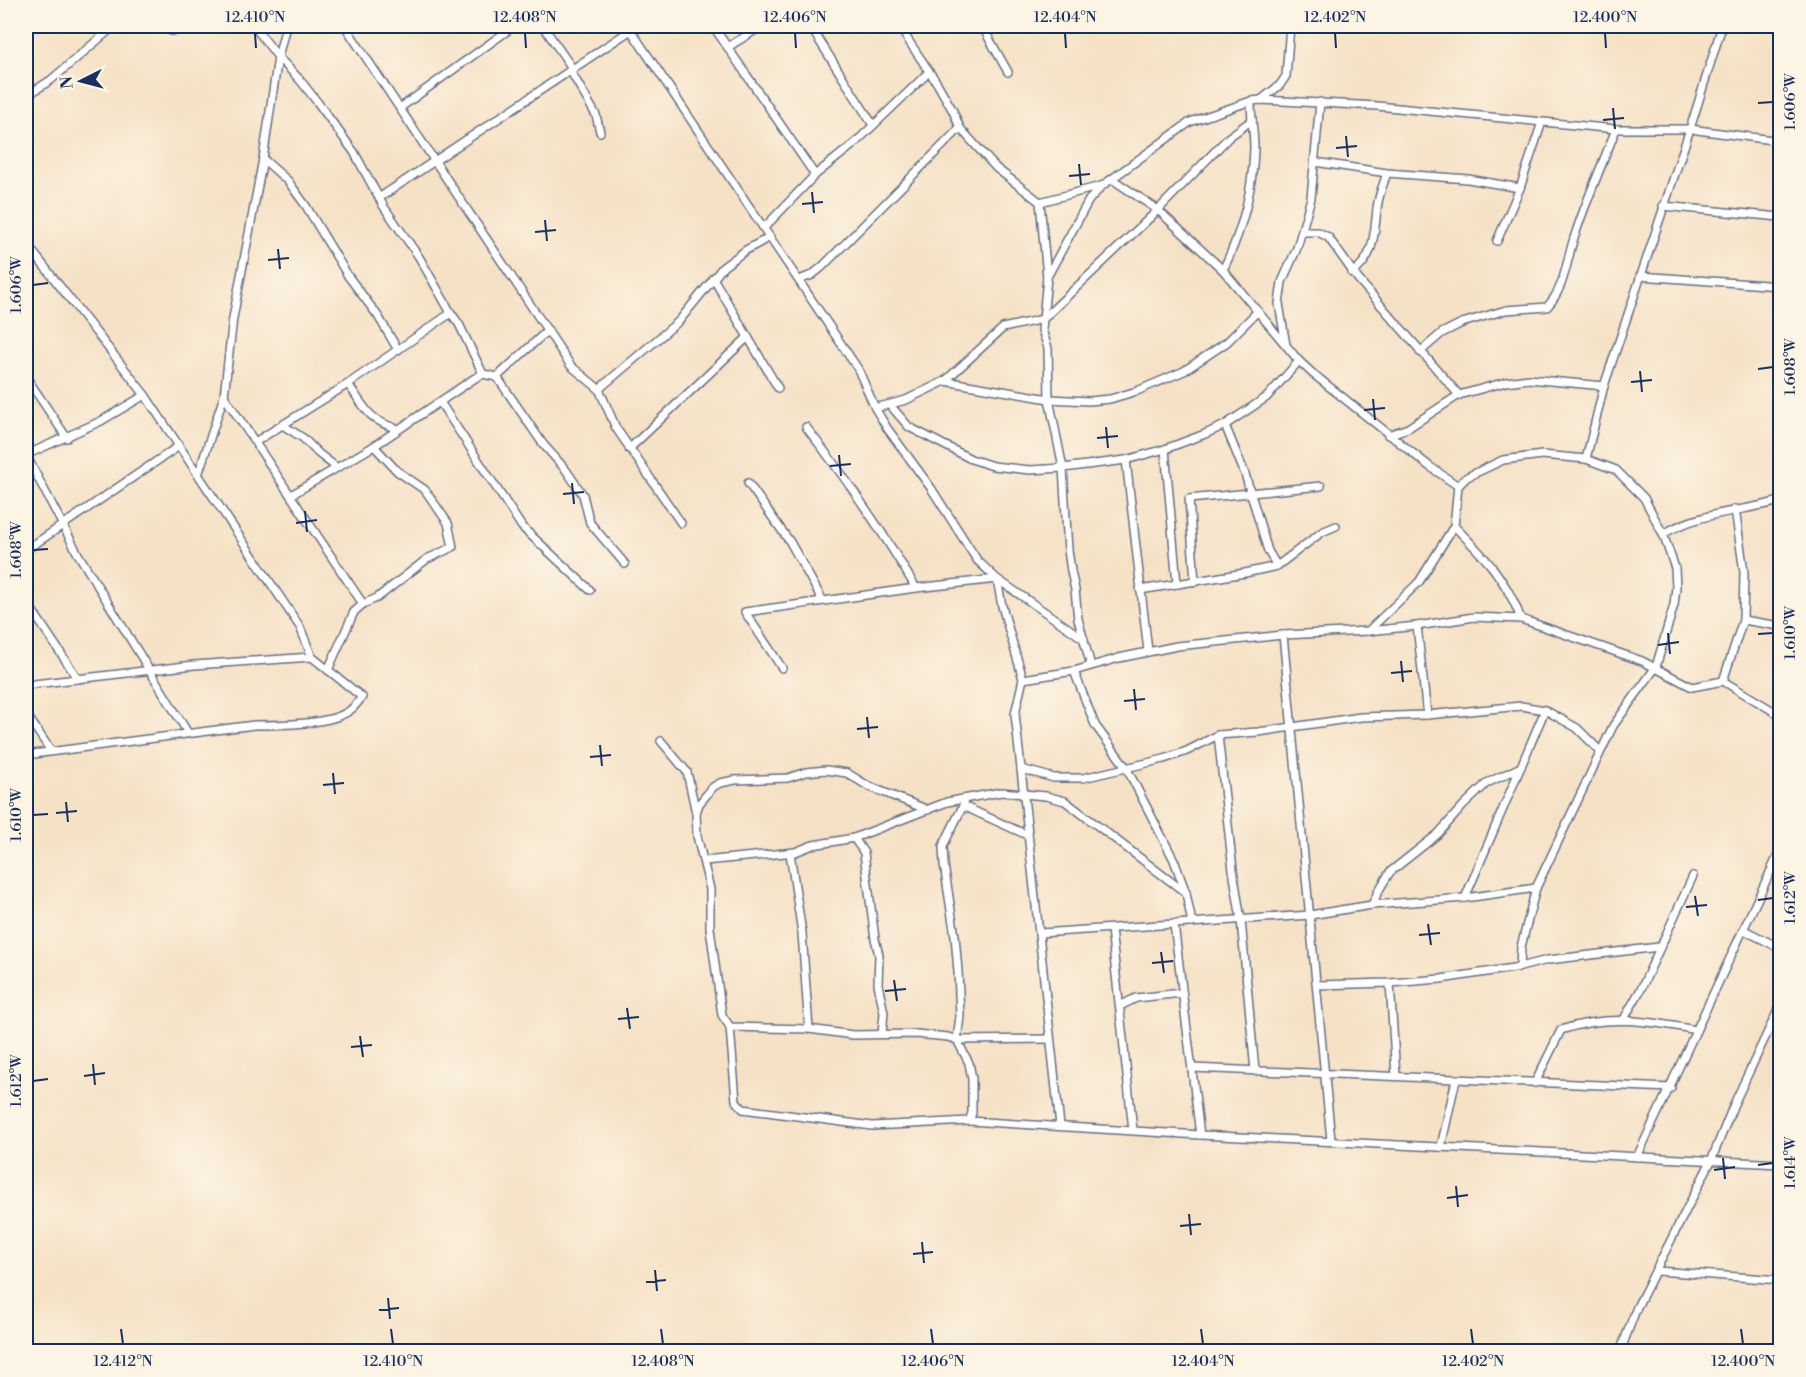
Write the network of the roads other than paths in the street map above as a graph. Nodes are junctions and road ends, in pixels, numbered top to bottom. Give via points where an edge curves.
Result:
1 (114, 26) edge
2 (165, 26) edge
3 (185, 26) edge
4 (254, 26) edge
5 (286, 26) edge
6 (345, 26) edge
7 (514, 26) edge
8 (543, 26) edge
9 (713, 26) edge
10 (762, 26) edge
11 (810, 26) edge
12 (903, 26) edge
13 (982, 26) edge
14 (1290, 26) edge
15 (1722, 26) edge
16 (632, 27) edge
17 (728, 47) junction
18 (278, 57) junction
19 (571, 69) junction
20 (929, 72) junction
21 (1008, 72) dead end
22 (26, 96) edge
23 (1261, 100) junction
24 (1251, 101) junction
25 (1320, 102) junction
26 (400, 108) junction
27 (1252, 120) junction
28 (1542, 122) junction
29 (873, 125) junction
30 (960, 128) junction
31 (1616, 129) junction
32 (1690, 129) junction
33 (600, 132) dead end
34 (1780, 141) edge
35 (263, 159) junction
36 (435, 160) junction
37 (1315, 162) junction
38 (1387, 173) junction
39 (815, 175) junction
40 (1112, 179) junction
41 (1102, 186) junction
42 (1520, 188) junction
43 (379, 198) junction
44 (1040, 202) junction
45 (1663, 206) junction
46 (1158, 210) junction
47 (1780, 217) edge
48 (764, 228) junction
49 (1302, 232) junction
50 (770, 237) junction
51 (1497, 241) dead end
52 (26, 243) edge
53 (1223, 270) junction
54 (1352, 273) junction
55 (1640, 276) junction
56 (713, 278) junction
57 (1047, 278) junction
58 (798, 280) junction
59 (1780, 286) edge
60 (1258, 311) junction
61 (451, 313) junction
62 (1043, 319) junction
63 (548, 330) junction
64 (748, 337) junction
65 (1286, 345) junction
66 (398, 350) junction
67 (1420, 352) junction
68 (1299, 361) junction
69 (483, 374) junction
70 (26, 377) edge
71 (497, 377) junction
72 (945, 381) junction
73 (348, 384) junction
74 (1604, 386) junction
75 (778, 388) dead end
76 (599, 389) junction
77 (29, 390) edge
78 (145, 395) junction
79 (1459, 395) junction
80 (225, 396) junction
81 (1049, 399) junction
82 (440, 402) junction
83 (890, 405) junction
84 (875, 408) junction
85 (1226, 424) junction
86 (284, 426) junction
87 (806, 427) dead end
88 (399, 429) junction
89 (1388, 435) junction
90 (67, 438) junction
91 (255, 442) junction
92 (179, 446) junction
93 (374, 446) junction
94 (629, 449) junction
95 (1165, 449) junction
96 (26, 455) edge
97 (1586, 459) junction
98 (1126, 460) junction
99 (336, 467) junction
100 (1063, 468) junction
101 (198, 475) junction
102 (748, 483) dead end
103 (1321, 486) dead end
104 (1458, 486) junction
105 (1250, 492) junction
106 (291, 495) junction
107 (1780, 501) edge
108 (1735, 509) junction
109 (681, 523) dead end
110 (62, 526) junction
111 (1336, 526) dead end
112 (1454, 526) junction
113 (1663, 534) junction
114 (26, 550) edge
115 (625, 564) dead end
116 (1277, 566) junction
117 (997, 579) junction
118 (1195, 582) junction
119 (1177, 584) junction
120 (916, 588) junction
121 (590, 590) dead end
122 (1140, 590) junction
123 (26, 601) edge
124 (823, 601) junction
125 (363, 604) junction
126 (1521, 619) junction
127 (1743, 620) junction
128 (1417, 626) junction
129 (1780, 626) edge
130 (1368, 631) junction
131 (1283, 635) junction
132 (1084, 639) junction
133 (1148, 651) junction
134 (312, 657) junction
135 (1091, 666) junction
136 (1656, 667) junction
137 (782, 668) dead end
138 (328, 670) junction
139 (149, 671) junction
140 (1074, 671) junction
141 (78, 679) junction
142 (1023, 679) junction
143 (1723, 681) junction
144 (26, 685) edge
145 (1545, 710) junction
146 (26, 714) edge
147 (1427, 715) junction
148 (1780, 715) edge
149 (1292, 727) junction
150 (188, 733) junction
151 (1218, 735) junction
152 (661, 741) dead end
153 (51, 751) junction
154 (1600, 751) junction
155 (26, 754) edge
156 (1126, 767) junction
157 (1521, 767) junction
158 (1021, 769) junction
159 (1022, 794) junction
160 (963, 802) junction
161 (928, 810) junction
162 (696, 813) junction
163 (1027, 835) junction
164 (854, 838) junction
165 (1780, 851) edge
166 (790, 853) junction
167 (704, 861) junction
168 (1692, 876) dead end
169 (1536, 888) junction
170 (1186, 893) junction
171 (1465, 898) junction
172 (1372, 906) junction
173 (1310, 915) junction
174 (1241, 920) junction
175 (1192, 923) junction
176 (1174, 924) junction
177 (1112, 928) junction
178 (1744, 930) junction
179 (1040, 933) junction
180 (1659, 947) junction
181 (1780, 948) edge
182 (1520, 967) junction
183 (1390, 983) junction
184 (1317, 985) junction
185 (1182, 993) junction
186 (1120, 1006) junction
187 (1780, 1006) edge
188 (1624, 1019) junction
189 (730, 1027) junction
190 (809, 1029) junction
191 (1696, 1030) junction
192 (882, 1035) junction
193 (1050, 1039) junction
194 (957, 1040) junction
195 (1192, 1068) junction
196 (1255, 1071) junction
197 (1325, 1074) junction
198 (1396, 1076) junction
199 (1456, 1079) junction
200 (1535, 1083) junction
201 (1671, 1088) junction
202 (969, 1121) junction
203 (1059, 1126) junction
204 (1133, 1130) junction
205 (1200, 1135) junction
206 (1331, 1140) junction
207 (1441, 1147) junction
208 (1637, 1157) junction
209 (1711, 1161) junction
210 (1780, 1164) edge
211 (1657, 1271) junction
212 (1780, 1280) edge
213 (1620, 1352) edge

1 - 22 street via 51,80
2 - 3 street via 171,31
4 - 18 street
5 - 18 street
6 - 26 street
7 - 26 street
8 - 19 street
9 - 17 street
10 - 17 street
11 - 29 street
12 - 20 street via 904,34
13 - 21 street
14 - 23 street via 1286,76
15 - 32 street
16 - 19 street
16 - 48 street
17 - 39 street
18 - 35 street
18 - 43 street via 340,132
19 - 33 street via 596,115
19 - 36 street
20 - 29 street
20 - 30 street
23 - 24 street
23 - 25 street
24 - 27 street
24 - 40 street via 1191,122
25 - 28 street
25 - 37 street
26 - 36 street
27 - 46 street via 1229,137
27 - 53 street via 1250,183 1237,243
28 - 31 street
28 - 42 street
29 - 39 street
30 - 44 street via 996,168
30 - 58 street via 822,267
31 - 32 street
31 - 67 street via 1552,302 1547,307 1506,310 1462,323 1431,340
32 - 34 street
32 - 45 street
35 - 66 street via 288,181 306,206
35 - 80 street via 232,318
36 - 43 street
36 - 63 street
37 - 38 street
37 - 49 street
38 - 42 street via 1468,179
38 - 54 street via 1377,207 1373,242 1364,263
39 - 48 street
40 - 41 street
40 - 46 street
41 - 44 street
41 - 57 street via 1089,200
42 - 51 street
43 - 61 street
44 - 57 street
45 - 47 street
45 - 55 street
46 - 53 street
46 - 62 street
48 - 50 street
49 - 54 street via 1318,232 1328,237
49 - 65 street via 1282,282 1279,304
50 - 56 street via 732,260
50 - 58 street
52 - 78 street
53 - 60 street
54 - 67 street
55 - 59 street
55 - 74 street
56 - 64 street
56 - 76 street via 680,321
57 - 62 street
58 - 84 street via 858,369
60 - 65 street
60 - 81 street via 1206,358 1160,382 1110,399
61 - 66 street
61 - 69 street
62 - 72 street via 1003,328
62 - 81 street
63 - 71 street
63 - 76 street via 572,366
64 - 75 street
64 - 94 street
65 - 68 street
66 - 73 street
67 - 79 street
68 - 85 street via 1267,397
68 - 89 street
69 - 71 street
69 - 82 street
70 - 77 street
71 - 115 street via 583,495 590,523
72 - 81 street
72 - 83 street
73 - 86 street
73 - 88 street via 371,417
74 - 79 street via 1529,379
74 - 97 street
76 - 94 street
77 - 90 street
78 - 90 street
78 - 92 street
79 - 89 street via 1408,428
80 - 91 street
80 - 101 street
81 - 100 street
82 - 88 street
82 - 121 street via 517,520
83 - 84 street
83 - 100 street via 909,427 971,459 1030,470
84 - 117 street via 977,560
85 - 95 street
85 - 105 street
86 - 91 street
86 - 99 street
87 - 120 street
88 - 93 street
89 - 104 street
90 - 96 street
91 - 106 street
92 - 101 street
92 - 110 street
93 - 99 street
93 - 125 street via 398,471 425,490 448,523 453,547 428,559 377,598
94 - 109 street
95 - 98 street
95 - 119 street
96 - 110 street
97 - 104 street via 1542,455 1503,460 1467,477
97 - 113 street via 1616,470 1634,486 1649,505
98 - 100 street
98 - 122 street
99 - 106 street
100 - 132 street via 1071,571
101 - 134 street via 300,627
102 - 124 street via 790,542
103 - 105 street
104 - 112 street
105 - 116 street via 1268,551
105 - 118 street via 1189,499
106 - 125 street
107 - 108 street
108 - 113 street via 1690,521
108 - 127 street via 1743,566
110 - 114 street
110 - 139 street
111 - 116 street
112 - 126 street via 1505,582
112 - 130 street via 1419,582
113 - 136 street via 1675,568 1676,587
116 - 118 street
117 - 120 street
117 - 132 street
117 - 142 street
118 - 119 street
119 - 122 street
120 - 124 street
122 - 133 street
123 - 141 street
124 - 137 street via 745,612
125 - 138 street via 354,612
126 - 128 street via 1474,617
126 - 136 street
127 - 129 street
127 - 143 street
128 - 130 street
128 - 147 street
130 - 131 street
131 - 133 street
131 - 149 street
132 - 135 street
133 - 135 street
134 - 138 street
134 - 139 street
135 - 140 street
136 - 143 street via 1692,687
136 - 154 street via 1613,726
138 - 150 street via 362,697 345,713 311,722
139 - 141 street
139 - 150 street
140 - 142 street
140 - 156 street via 1095,725
141 - 144 street
142 - 158 street via 1015,714
143 - 148 street
145 - 147 street via 1521,706
145 - 154 street via 1577,728
145 - 157 street
146 - 153 street
147 - 149 street via 1361,717
149 - 151 street
149 - 173 street
150 - 153 street
151 - 156 street via 1187,751
151 - 174 street
152 - 162 street via 687,772
153 - 155 street
154 - 169 street
156 - 158 street via 1083,778 1054,778
156 - 170 street via 1174,860
157 - 171 street
157 - 172 street via 1487,783 1438,834 1390,872
158 - 159 street
159 - 160 street via 1001,792
159 - 163 street
159 - 170 street via 1065,801
160 - 161 street via 947,802
160 - 163 street
160 - 194 street via 943,846 958,971
161 - 162 street via 868,786 847,773 826,770 789,778 720,783 699,804
161 - 164 street
162 - 167 street
163 - 179 street
164 - 166 street
164 - 192 street via 864,853 879,955
165 - 178 street
166 - 167 street
166 - 190 street via 802,933
167 - 189 street via 722,1015
168 - 180 street
169 - 171 street
169 - 182 street
170 - 175 street
171 - 172 street
172 - 173 street
173 - 174 street
173 - 184 street
174 - 175 street
174 - 196 street
175 - 176 street
176 - 177 street
176 - 185 street
177 - 179 street
177 - 186 street
178 - 181 street
178 - 191 street
179 - 193 street
180 - 182 street
180 - 188 street
182 - 183 street
183 - 184 street
183 - 198 street
184 - 197 street
185 - 186 street via 1136,998
185 - 195 street
186 - 204 street
187 - 209 street
188 - 191 street
188 - 200 street via 1591,1021 1561,1030
189 - 190 street
189 - 202 street via 736,1101 743,1110 872,1126
190 - 192 street
191 - 201 street
192 - 194 street via 926,1034
193 - 194 street
193 - 203 street
194 - 202 street via 972,1079
195 - 196 street
195 - 205 street
196 - 197 street
197 - 198 street
197 - 206 street
198 - 199 street
199 - 200 street
199 - 207 street
200 - 201 street
201 - 208 street
202 - 203 street
203 - 204 street
204 - 205 street
205 - 206 street
206 - 207 street
207 - 208 street
208 - 209 street
209 - 210 street
209 - 211 street
211 - 212 street
211 - 213 street via 1637,1307

